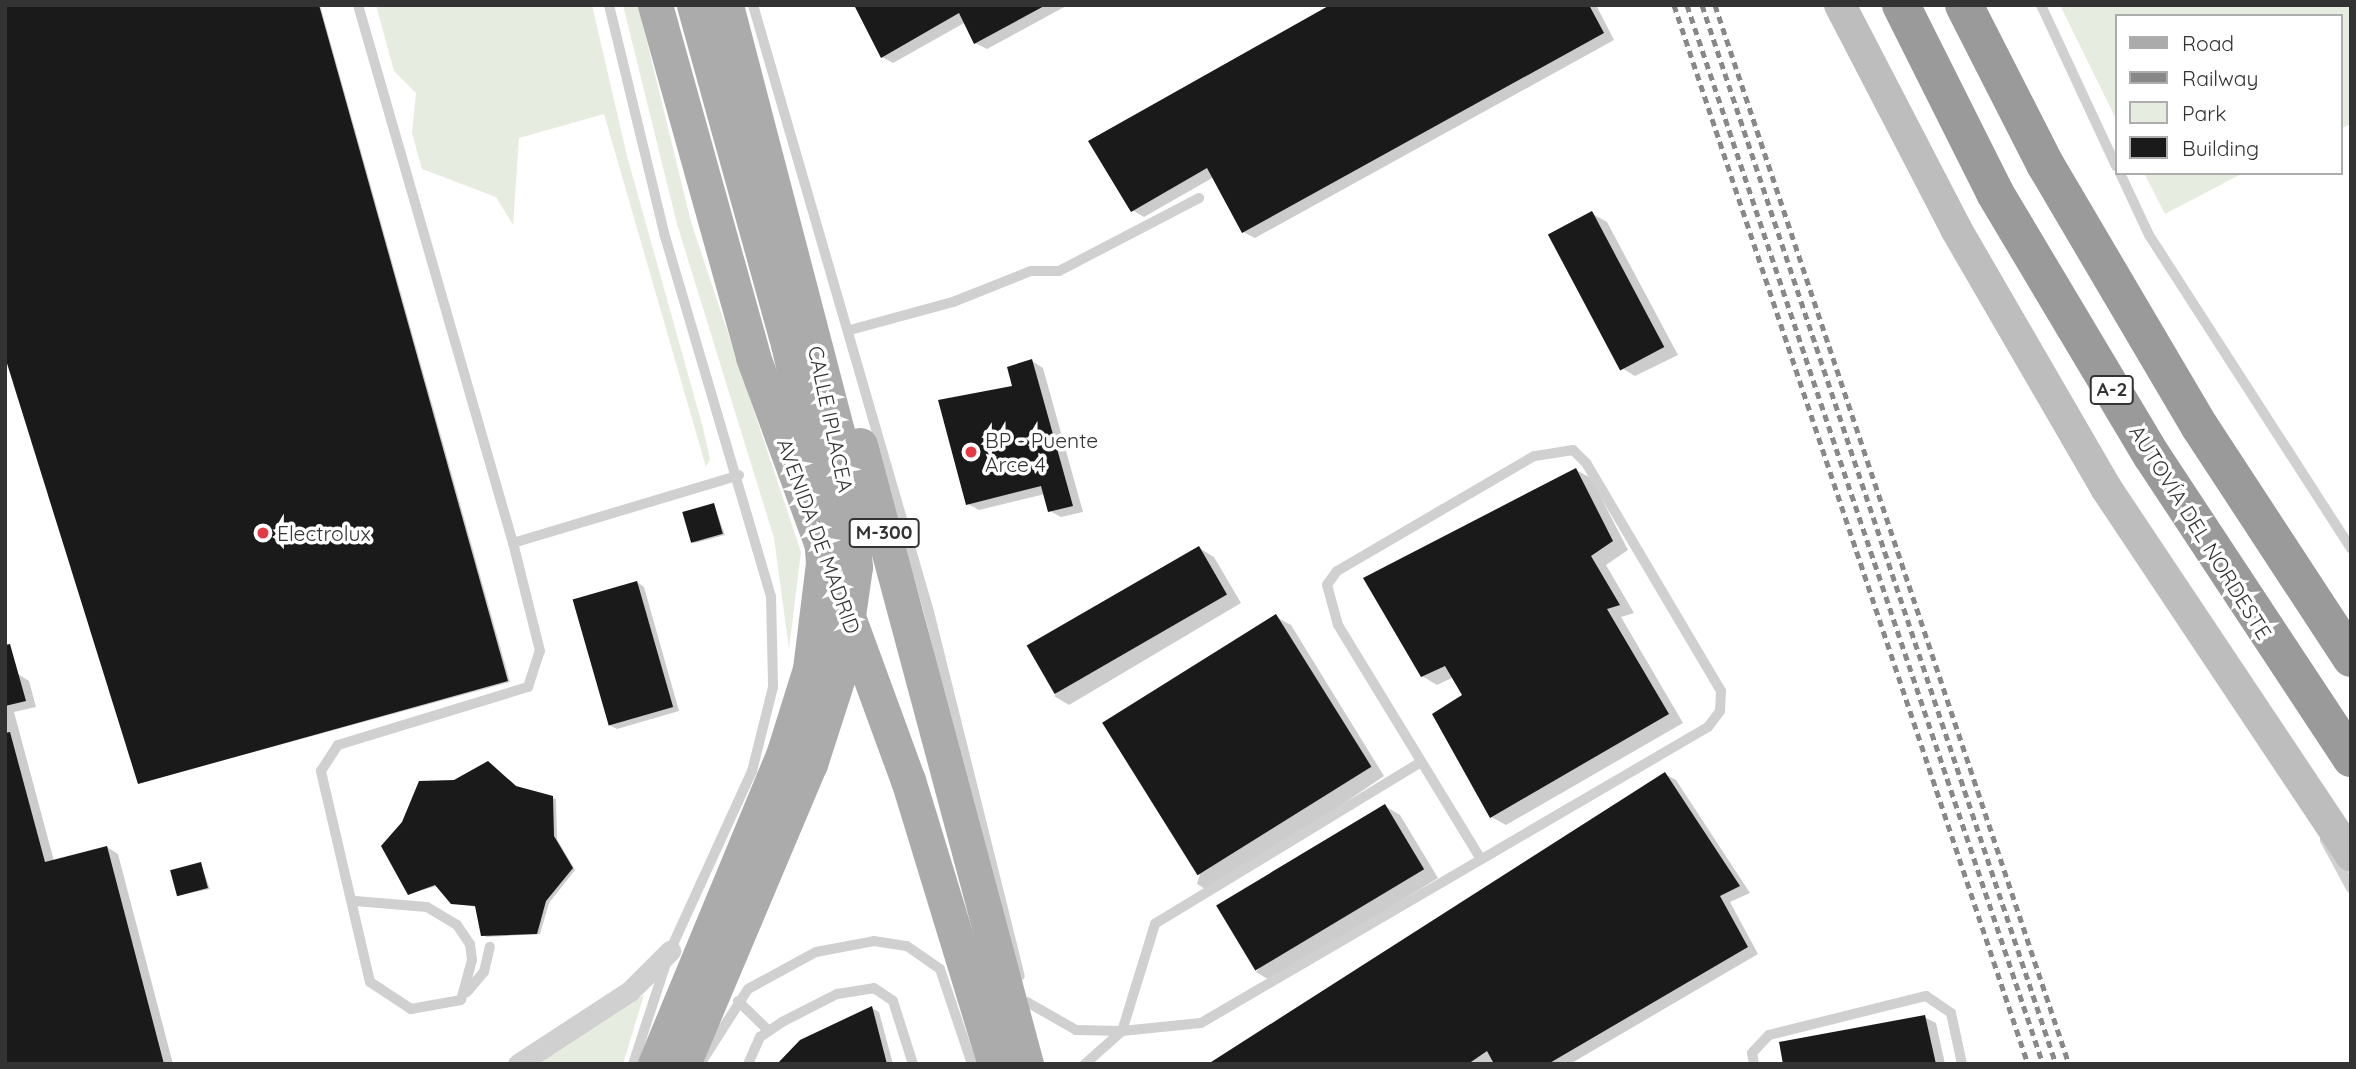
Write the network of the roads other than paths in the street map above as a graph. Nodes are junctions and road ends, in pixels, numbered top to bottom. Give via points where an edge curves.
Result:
1 (358, 5) edge
2 (609, 5) edge
3 (655, 5) edge
4 (694, 5) edge
5 (729, 5) edge
6 (753, 5) edge
7 (1840, 5) edge
8 (1901, 5) edge
9 (1964, 5) edge
10 (1989, 5) edge
11 (2041, 5) edge
12 (2114, 162) edge
13 (2121, 175) edge
14 (1199, 198) dead end
15 (850, 330) junction
16 (2200, 427) junction
17 (738, 475) junction
18 (513, 543) junction
19 (2351, 549) edge
20 (2351, 658) edge
21 (2351, 758) edge
22 (1421, 762) junction
23 (2306, 796) junction
24 (2351, 856) edge
25 (1481, 859) junction
26 (2351, 888) edge
27 (355, 901) junction
28 (490, 947) dead end
29 (670, 951) junction
30 (467, 992) junction
31 (737, 1001) junction
32 (1027, 1002) junction
33 (1033, 1027) dead end
34 (769, 1031) junction
35 (1122, 1031) junction
36 (518, 1064) edge
37 (633, 1064) edge
38 (656, 1064) edge
39 (683, 1064) edge
40 (701, 1064) edge
41 (748, 1064) edge
42 (912, 1064) edge
43 (972, 1064) edge
44 (995, 1064) edge
45 (1026, 1064) edge
46 (1085, 1064) edge
47 (1754, 1064) edge
48 (1962, 1064) edge

1 - 18 lane
2 - 17 lane via 664,233
3 - 44 main road, AVENIDA DE MADRID / M-300, bridge via 753,357 908,780
4 - 38 main road, CALLE IPLACEA via 788,344 816,467 823,563 810,669 784,752
5 - 39 main road, CALLE IPLACEA via 846,466 855,567 840,671 810,764
5 - 45 main road, M-300 via 800,226
6 - 15 lane
7 - 23 street via 1956,229 2106,488
8 - 21 highway, AUTOVÍA DEL NORDESTE / A-2 via 1995,192 2130,420 2240,598
9 - 16 highway, A-2 via 2045,164
10 - 16 highway
11 - 12 lane
13 - 19 lane via 2149,235
14 - 15 lane via 1059,271 1031,271 953,302
15 - 32 lane
16 - 20 highway, A-2
17 - 18 lane
17 - 29 lane via 771,596 773,687 752,771
18 - 27 lane via 540,651 528,687 338,745 327,755 321,771
22 - 25 lane
22 - 25 lane via 1338,625 1326,584 1337,571 1534,456 1573,450 1586,463 1721,691 1720,711 1708,727
22 - 35 lane via 1155,924
23 - 24 street
23 - 26 lane
25 - 35 lane via 1201,1023
27 - 30 lane via 445,914 470,944
27 - 30 lane via 363,967 388,998 428,1010 461,1000
28 - 30 lane via 484,972
29 - 36 street via 630,991
29 - 37 lane
31 - 34 lane
31 - 40 lane
31 - 43 lane via 776,971 816,952 874,940 907,946 940,969 962,1022
32 - 33 lane
32 - 35 lane via 1076,1030
34 - 41 lane
34 - 42 lane via 837,994 874,988 893,1002
35 - 46 lane
47 - 48 lane via 1752,1053 1769,1035 1926,996 1951,1013

